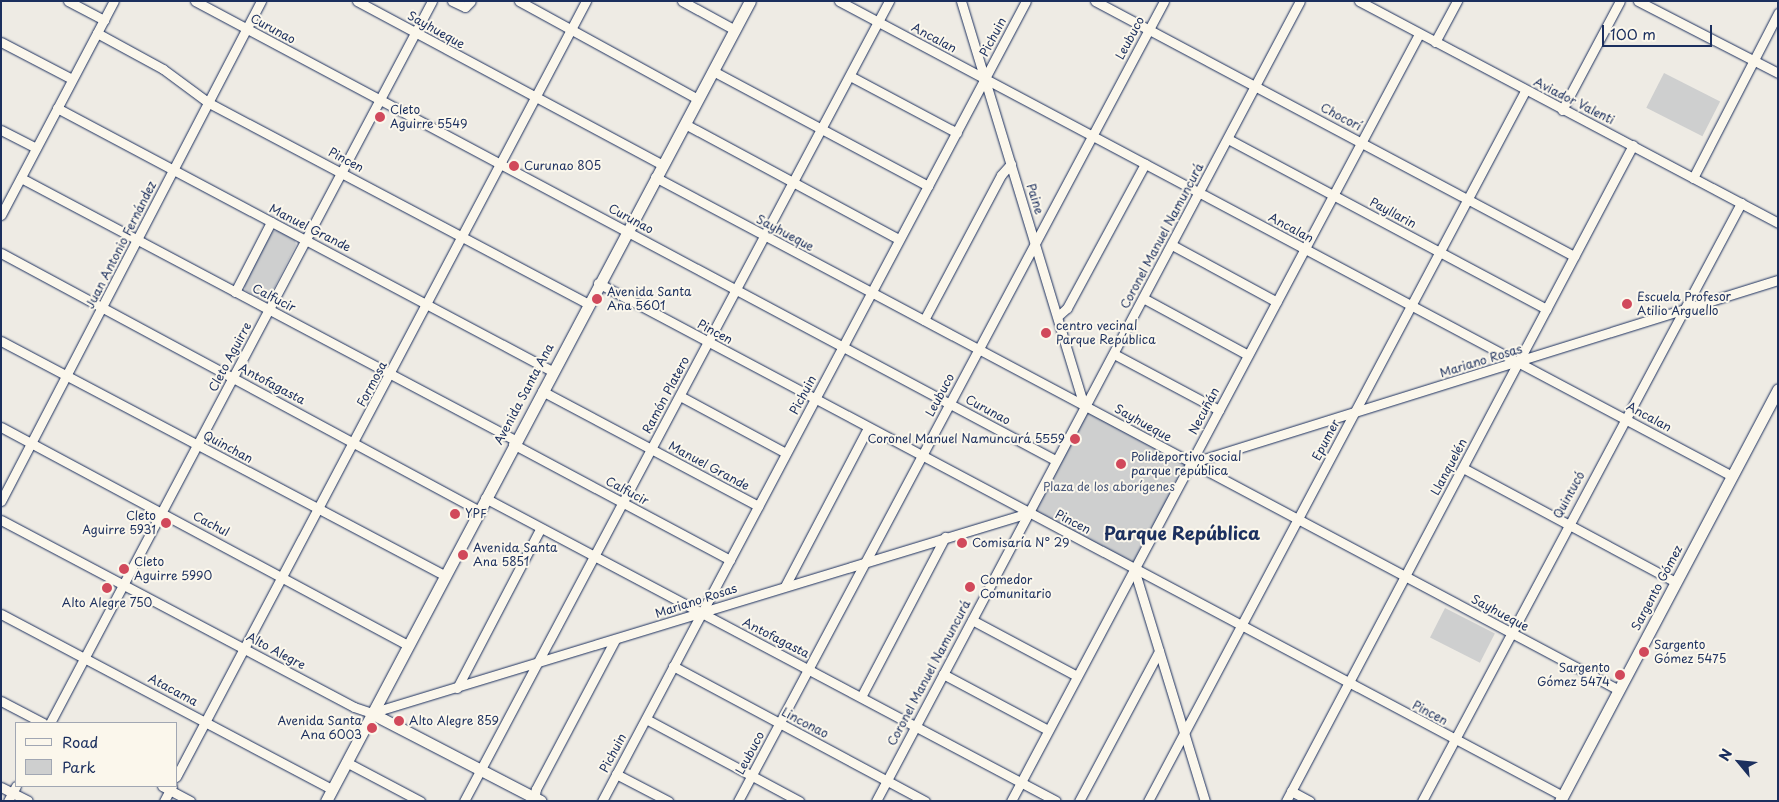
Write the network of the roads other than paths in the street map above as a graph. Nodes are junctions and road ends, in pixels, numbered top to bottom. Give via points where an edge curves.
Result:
1 (68, 1) edge
2 (114, 1) edge
3 (195, 1) edge
4 (261, 1) edge
5 (357, 1) edge
6 (432, 1) edge
7 (452, 1) edge
8 (471, 1) edge
9 (519, 1) edge
10 (586, 1) edge
11 (682, 1) edge
12 (750, 1) edge
13 (839, 1) edge
14 (889, 1) edge
15 (961, 1) edge
16 (1026, 1) edge
17 (1095, 1) edge
18 (1164, 1) edge
19 (1300, 1) edge
20 (1359, 1) edge
21 (1457, 1) edge
22 (1620, 1) edge
23 (1638, 1) edge
24 (1778, 13) edge
25 (104, 20) junction
26 (878, 22) junction
27 (571, 29) junction
28 (246, 30) junction
29 (735, 30) junction
30 (1148, 30) junction
31 (416, 33) junction
32 (97, 34) junction
33 (1419, 34) junction
34 (1, 42) edge
35 (1435, 42) junction
36 (1751, 60) junction
37 (714, 72) junction
38 (1778, 73) edge
39 (850, 76) junction
40 (72, 79) junction
41 (985, 79) junction
42 (1255, 86) junction
43 (1525, 91) junction
44 (536, 96) junction
45 (698, 99) junction
46 (380, 100) junction
47 (209, 103) junction
48 (57, 108) junction
49 (1562, 110) junction
50 (685, 124) junction
51 (1, 130) edge
52 (822, 130) junction
53 (957, 132) junction
54 (1092, 136) junction
55 (1228, 139) junction
56 (1362, 142) junction
57 (1633, 145) junction
58 (36, 148) junction
59 (501, 164) junction
60 (1011, 164) junction
61 (1145, 164) junction
62 (662, 165) junction
63 (173, 170) junction
64 (342, 172) junction
65 (656, 177) junction
66 (21, 178) junction
67 (1693, 178) junction
68 (793, 182) junction
69 (928, 186) junction
70 (1199, 192) junction
71 (1334, 196) junction
72 (1468, 200) junction
73 (1741, 203) junction
74 (1, 215) edge
75 (271, 222) junction
76 (1778, 222) edge
77 (626, 231) junction
78 (765, 236) junction
79 (463, 237) junction
80 (306, 239) junction
81 (899, 239) junction
82 (138, 240) junction
83 (1035, 243) junction
84 (1172, 245) junction
85 (1305, 249) junction
86 (1440, 252) junction
87 (1, 253) edge
88 (1574, 256) junction
89 (1778, 280) edge
90 (598, 283) junction
91 (737, 289) junction
92 (235, 292) junction
93 (871, 292) junction
94 (1143, 298) junction
95 (1277, 302) junction
96 (428, 304) junction
97 (588, 304) junction
98 (1412, 306) junction
99 (102, 308) junction
100 (1546, 309) junction
101 (269, 310) junction
102 (1683, 311) junction
103 (1058, 316) junction
104 (924, 320) junction
105 (1, 342) edge
106 (708, 343) junction
107 (842, 346) junction
108 (978, 349) junction
109 (1114, 354) junction
110 (1248, 355) junction
111 (1518, 363) junction
112 (552, 371) junction
113 (391, 374) junction
114 (67, 377) junction
115 (233, 377) junction
116 (1778, 389) edge
117 (542, 391) junction
118 (680, 396) junction
119 (815, 400) junction
120 (950, 404) junction
121 (1084, 405) junction
122 (1219, 410) junction
123 (1355, 412) junction
124 (1625, 419) junction
125 (1, 427) edge
126 (868, 428) junction
127 (514, 442) junction
128 (355, 443) junction
129 (31, 444) junction
130 (198, 445) junction
131 (651, 449) junction
132 (786, 453) junction
133 (922, 457) junction
134 (1055, 460) junction
135 (1191, 463) junction
136 (1463, 468) junction
137 (1732, 476) junction
138 (485, 498) junction
139 (1, 501) edge
140 (623, 503) junction
141 (758, 506) junction
142 (319, 509) junction
143 (478, 510) junction
144 (162, 513) junction
145 (1028, 513) junction
146 (1, 520) edge
147 (1298, 520) junction
148 (1568, 523) junction
149 (540, 529) junction
150 (945, 538) junction
151 (594, 557) junction
152 (730, 560) junction
153 (865, 563) junction
154 (1134, 569) junction
155 (444, 575) junction
156 (1405, 577) junction
157 (284, 578) junction
158 (1676, 582) junction
159 (123, 585) junction
160 (785, 586) junction
161 (1, 614) edge
162 (700, 614) junction
163 (972, 620) junction
164 (1240, 626) junction
165 (1511, 632) junction
166 (615, 640) junction
167 (408, 645) junction
168 (245, 650) junction
169 (1160, 651) junction
170 (84, 658) junction
171 (538, 664) junction
172 (673, 666) junction
173 (808, 669) junction
174 (943, 674) junction
175 (1077, 676) junction
176 (1348, 683) junction
177 (457, 688) junction
178 (1619, 690) junction
179 (861, 697) junction
180 (1, 700) edge
181 (372, 713) junction
182 (646, 719) junction
183 (41, 722) edge
184 (51, 722) edge
185 (207, 722) junction
186 (780, 724) junction
187 (915, 727) junction
188 (1048, 730) junction
189 (1185, 732) junction
190 (1454, 740) junction
191 (346, 762) junction
192 (481, 770) junction
193 (178, 773) edge
194 (616, 774) junction
195 (752, 776) junction
196 (887, 781) junction
197 (1021, 782) junction
198 (1, 787) edge
199 (168, 787) edge
200 (332, 789) junction
201 (1291, 791) junction
202 (12, 793) edge
203 (1561, 798) edge
204 (537, 800) edge
205 (28, 801) edge
206 (164, 801) edge
207 (190, 801) edge
208 (326, 801) edge
209 (420, 801) edge
210 (464, 801) edge
211 (602, 801) edge
212 (668, 801) edge
213 (738, 801) edge
214 (799, 801) edge
215 (876, 801) edge
216 (925, 801) edge
217 (1011, 801) edge
218 (1056, 801) edge
219 (1079, 801) edge
220 (1148, 801) edge
221 (1205, 801) edge
222 (1286, 801) edge
223 (1310, 801) edge
224 (1422, 801) edge

1 - 25 street
2 - 25 street
3 - 28 street, Curunao
4 - 28 street, Juan Antonio Fernández
5 - 31 street, Sayhueque
6 - 31 street, Cleto Aguirre
7 - 8 street via 466,7
9 - 27 street
10 - 27 street, Formosa
11 - 29 street
12 - 29 main road, Avenida Santa Ana
13 - 26 street, Ancalan
14 - 26 street, Ramón Platero
15 - 41 street, Paine
16 - 41 street, Pichuin
17 - 30 street, Chocorí
18 - 30 street, Leubuco
19 - 42 street, Coronel Manuel Namuncurá
20 - 33 street, Aviador Valenti
21 - 35 street
22 - 49 street
23 - 36 street
24 - 36 street
25 - 32 street
26 - 39 street, Ramón Platero
26 - 41 street, Ancalan
27 - 44 street, Formosa
27 - 45 street
28 - 46 street, Curunao
28 - 47 street, Juan Antonio Fernández
29 - 37 main road, Avenida Santa Ana
30 - 42 street, Chocorí
30 - 54 street, Leubuco
31 - 44 street, Sayhueque
31 - 46 street, Cleto Aguirre
32 - 40 street
32 - 47 street, Pincen via 163,69
33 - 35 street, Aviador Valenti
33 - 56 street, Necuñán
34 - 40 street
35 - 43 street, Aviador Valenti
36 - 38 street
36 - 67 street
37 - 45 main road, Avenida Santa Ana
37 - 52 street
39 - 52 street, Ramón Platero
39 - 53 street
40 - 48 street
41 - 53 street, Pichuin
41 - 54 street, Ancalan
41 - 60 street, Paine
42 - 55 street, Coronel Manuel Namuncurá
42 - 56 street, Chocorí
43 - 49 street, Aviador Valenti
43 - 72 street, Epumer
44 - 59 street, Formosa
44 - 62 street, Sayhueque
45 - 50 main road, Avenida Santa Ana
46 - 59 street, Curunao
46 - 64 street, Cleto Aguirre
47 - 63 street, Juan Antonio Fernández
47 - 64 street, Pincen
48 - 58 street
48 - 63 street, Manuel Grande
49 - 57 street, Aviador Valenti
50 - 62 main road, Avenida Santa Ana
50 - 68 street
51 - 58 street
52 - 68 street, Ramón Platero
52 - 69 street
53 - 69 street, Pichuin
54 - 61 street, Ancalan
54 - 83 street, Leubuco
55 - 70 street, Coronel Manuel Namuncurá
55 - 71 street, Payllarin
56 - 71 street, Necuñán
56 - 72 street, Chocorí
57 - 67 street, Aviador Valenti
57 - 88 street, Llanquelén
58 - 66 street
59 - 77 street, Curunao
59 - 79 street, Formosa
60 - 83 street, Paine
60 - 104 street via 1001,175
61 - 70 street, Ancalan
61 - 103 street via 1068,308
62 - 65 main road, Avenida Santa Ana
63 - 75 street, Manuel Grande
63 - 82 street, Juan Antonio Fernández
64 - 79 street, Pincen
64 - 80 street, Cleto Aguirre
65 - 77 main road, Avenida Santa Ana
65 - 78 street, Sayhueque
66 - 74 street
66 - 82 street, Calfucir
67 - 73 street, Aviador Valenti
68 - 78 street, Ramón Platero
68 - 81 street
69 - 81 street, Pichuin
70 - 84 street, Coronel Manuel Namuncurá
70 - 85 street, Ancalan
71 - 85 street, Necuñán
71 - 86 street, Payllarin
72 - 86 street, Epumer
72 - 88 street, Chocorí
73 - 76 street, Aviador Valenti
73 - 102 street, Quintucó
75 - 80 street, Manuel Grande
75 - 92 street
77 - 90 main road, Avenida Santa Ana
77 - 91 street, Curunao
78 - 91 street, Ramón Platero
78 - 93 street, Sayhueque
79 - 96 street, Formosa
79 - 97 street, Pincen
80 - 96 street, Manuel Grande
80 - 101 street, Cleto Aguirre
81 - 93 street, Pichuin
82 - 92 street, Calfucir
82 - 99 street, Juan Antonio Fernández
83 - 103 street, Paine
83 - 108 street, Leubuco
84 - 94 street, Coronel Manuel Namuncurá
84 - 95 street
85 - 95 street, Necuñán
85 - 98 street, Ancalan
86 - 98 street, Epumer
86 - 100 street, Payllarin
87 - 99 street, Antofagasta
88 - 100 street, Llanquelén
89 - 102 street, Mariano Rosas
90 - 97 main road, Avenida Santa Ana
90 - 106 street, Pincen
91 - 106 street, Ramón Platero
91 - 107 street, Curunao
92 - 101 street, Calfucir
93 - 104 street, Sayhueque
93 - 107 street, Pichuin
94 - 109 street, Coronel Manuel Namuncurá
94 - 110 street
95 - 110 street, Necuñán
96 - 112 street, Manuel Grande
96 - 113 street, Formosa
97 - 112 main road, Avenida Santa Ana
98 - 111 street, Ancalan
98 - 123 street, Epumer
99 - 114 street, Juan Antonio Fernández
99 - 115 street, Antofagasta
100 - 111 street, Llanquelén
101 - 113 street, Calfucir
101 - 115 street, Cleto Aguirre
102 - 111 street, Mariano Rosas
102 - 124 street, Quintucó
103 - 121 street, Paine
104 - 108 street, Sayhueque
105 - 114 street, Quinchan
106 - 118 street, Ramón Platero
106 - 119 street, Pincen
107 - 119 street, Pichuin
107 - 120 street, Curunao
108 - 120 street, Leubuco
108 - 121 street, Sayhueque
109 - 121 street, Coronel Manuel Namuncurá
109 - 122 street
110 - 122 street, Necuñán
111 - 123 street, Mariano Rosas
111 - 124 street, Ancalan
111 - 136 street, Llanquelén
112 - 117 main road, Avenida Santa Ana
113 - 127 street, Calfucir
113 - 128 street, Formosa
114 - 129 street, Juan Antonio Fernández
114 - 130 street, Quinchan
115 - 128 street, Antofagasta
115 - 130 street, Cleto Aguirre
116 - 137 main road, Sargento Gómez
117 - 127 main road, Avenida Santa Ana
117 - 131 street, Manuel Grande
118 - 131 street, Ramón Platero
118 - 132 street
119 - 126 street, Pincen
119 - 132 street, Pichuin
120 - 133 street, Leubuco
120 - 134 street, Curunao
121 - 134 street, Coronel Manuel Namuncurá
121 - 135 street, Sayhueque
122 - 135 street, Necuñán
123 - 135 street, Mariano Rosas
123 - 147 street, Epumer
124 - 137 street, Ancalan
124 - 148 street, Quintucó
125 - 129 street, Cachul
126 - 133 street, Pincen
126 - 160 street
127 - 138 main road, Avenida Santa Ana
127 - 140 street, Calfucir
128 - 142 street, Formosa
128 - 143 street, Antofagasta
129 - 139 street, Juan Antonio Fernández
129 - 144 street, Cachul
130 - 142 street, Quinchan
130 - 144 street, Cleto Aguirre
131 - 140 street, Ramón Platero
131 - 141 street, Manuel Grande
132 - 141 street, Pichuin
133 - 145 street, Pincen
133 - 153 street, Leubuco
134 - 145 street, Coronel Manuel Namuncurá
135 - 147 street, Sayhueque
135 - 154 street, Necuñán
136 - 148 street
136 - 156 street, Llanquelén
137 - 158 main road, Sargento Gómez
138 - 143 main road, Avenida Santa Ana
138 - 149 street, Antofagasta
140 - 151 street, Ramón Platero
140 - 152 street, Calfucir
141 - 152 street, Pichuin
142 - 155 street, Quinchan
142 - 157 street, Formosa
143 - 155 main road, Avenida Santa Ana
144 - 157 street, Cachul
144 - 159 street, Cleto Aguirre
145 - 150 street, Mariano Rosas
145 - 154 street, Pincen
145 - 163 street, Coronel Manuel Namuncurá
146 - 159 street, Alto Alegre
147 - 156 street, Sayhueque
147 - 164 street, Epumer
148 - 158 street
148 - 165 street, Quintucó
149 - 151 street, Antofagasta
149 - 177 street
150 - 153 street, Mariano Rosas
150 - 179 street
151 - 162 street, Antofagasta
151 - 171 street, Ramón Platero
152 - 162 street, Pichuin
153 - 160 street, Mariano Rosas
153 - 173 street, Leubuco
154 - 164 street, Pincen
154 - 169 street
154 - 175 street, Necuñán
155 - 167 main road, Avenida Santa Ana
156 - 165 street, Sayhueque
156 - 176 street, Llanquelén
157 - 167 street, Cachul
157 - 168 street, Formosa
158 - 178 main road, Sargento Gómez
159 - 168 street, Alto Alegre
159 - 170 street, Cleto Aguirre
160 - 162 street, Mariano Rosas
161 - 170 street, Atacama
162 - 166 street, Mariano Rosas
162 - 172 street, Pichuin
162 - 173 street, Antofagasta
163 - 174 street, Coronel Manuel Namuncurá
163 - 175 street
164 - 176 street, Pincen
164 - 189 street, Epumer
165 - 178 street, Sayhueque
165 - 190 street, Quintucó
166 - 171 street, Mariano Rosas
166 - 204 street via 536,789
167 - 181 main road, Avenida Santa Ana
168 - 181 street, Alto Alegre via 354,707
168 - 185 street, Formosa
169 - 189 street
169 - 219 street
170 - 184 street, Cleto Aguirre
170 - 185 street, Atacama
171 - 177 street, Mariano Rosas
171 - 192 street, Ramón Platero
172 - 182 street, Pichuin
172 - 186 street, Linconao
173 - 179 street, Antofagasta
173 - 186 street, Leubuco
174 - 187 street, Coronel Manuel Namuncurá
174 - 188 street
175 - 188 street, Necuñán
176 - 190 street, Pincen
176 - 201 street, Llanquelén
177 - 181 street, Mariano Rosas
178 - 203 main road, Sargento Gómez
179 - 187 street, Antofagasta
180 - 183 street
181 - 191 main road, Avenida Santa Ana
181 - 192 main road, Alto Alegre
182 - 194 street, Pichuin
182 - 195 street
185 - 193 street, Formosa
185 - 200 street, Atacama
186 - 195 street, Leubuco
186 - 196 street, Linconao
187 - 196 street, Coronel Manuel Namuncurá
187 - 197 street, Antofagasta
188 - 197 street, Necuñán
189 - 220 street, Epumer
189 - 221 street
190 - 203 street, Pincen
190 - 224 street, Quintucó
191 - 200 main road, Avenida Santa Ana
191 - 209 street
192 - 204 main road, Alto Alegre
192 - 210 street, Ramón Platero
194 - 211 street, Pichuin
194 - 212 street
195 - 213 street, Leubuco
195 - 214 street
196 - 215 street, Coronel Manuel Namuncurá
196 - 216 street, Linconao
197 - 217 street, Necuñán
197 - 218 street, Antofagasta
198 - 202 street
199 - 206 street
199 - 207 street
200 - 208 main road, Avenida Santa Ana
201 - 222 street, Llanquelén
201 - 223 street
202 - 205 street

